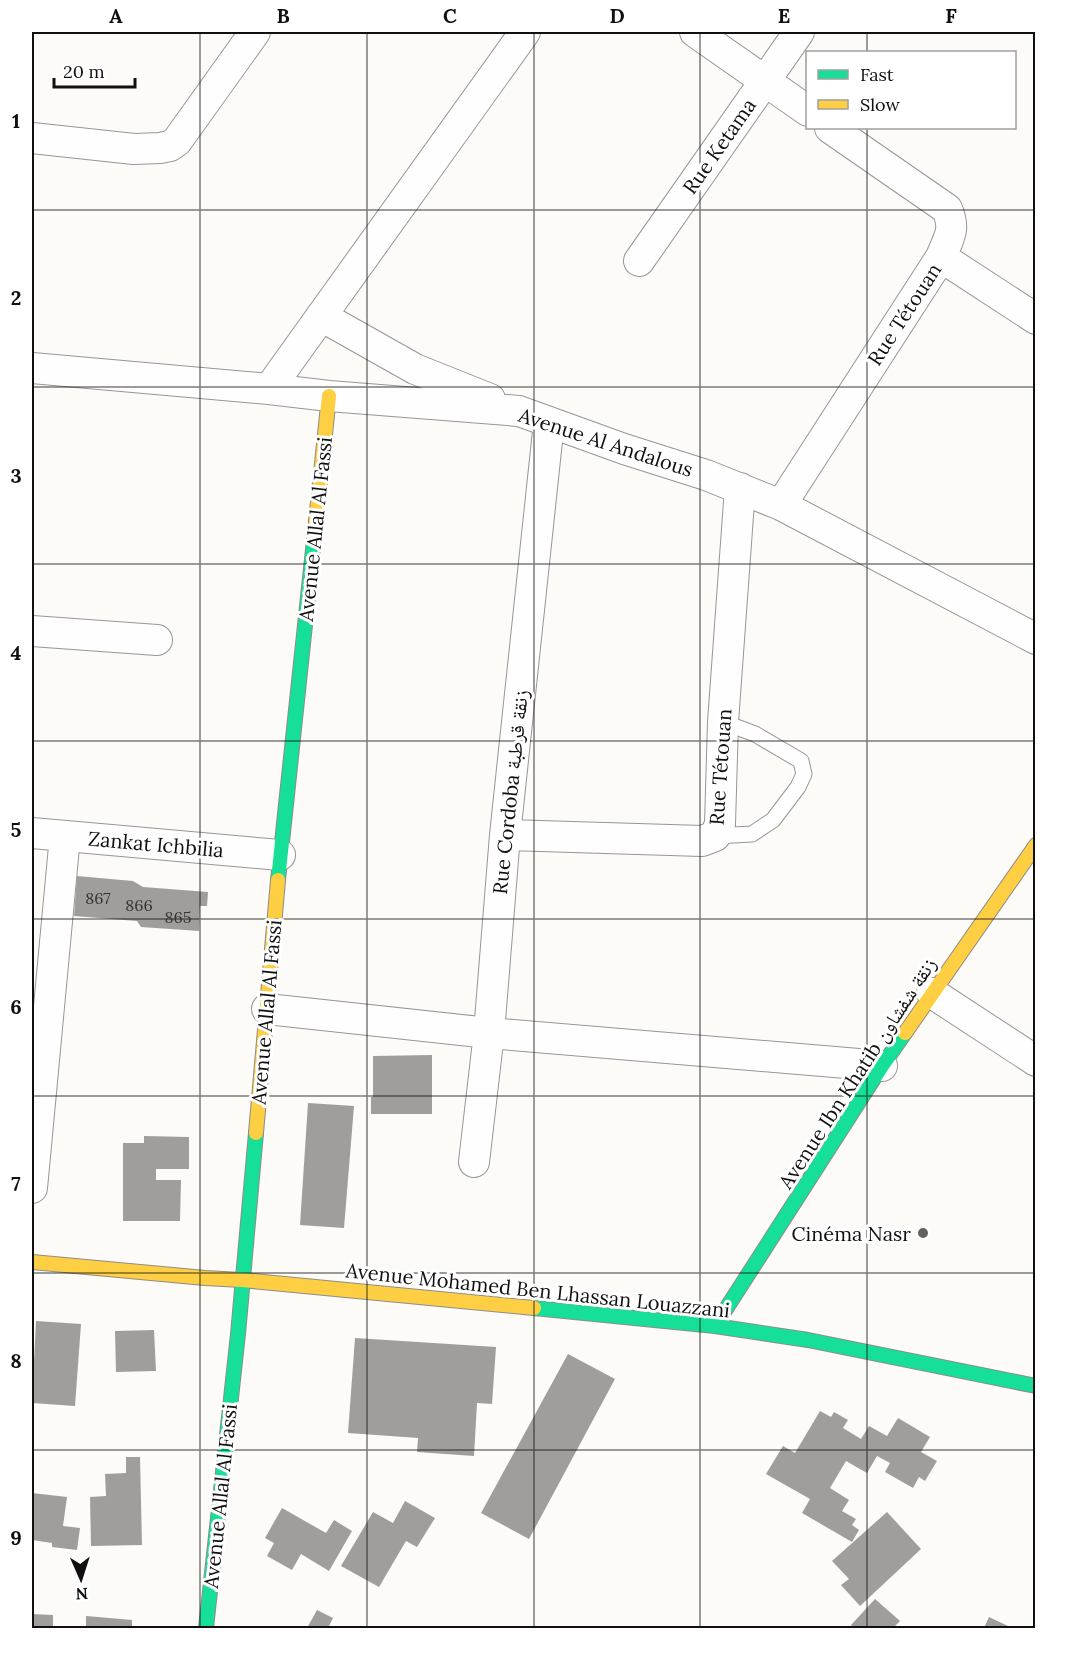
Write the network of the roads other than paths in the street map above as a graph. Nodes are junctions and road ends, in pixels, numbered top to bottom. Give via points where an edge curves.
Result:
1 (255, 32) edge
2 (525, 32) edge
3 (695, 32) edge
4 (799, 32) edge
5 (764, 81) junction
6 (806, 110) edge
7 (832, 129) edge
8 (32, 138) edge
9 (941, 256) junction
10 (639, 261) dead end
11 (321, 316) junction
12 (1035, 319) edge
13 (32, 368) edge
14 (269, 389) junction
15 (329, 396) junction
16 (519, 411) junction
17 (549, 423) junction
18 (740, 488) junction
19 (781, 505) junction
20 (32, 631) edge
21 (1035, 639) edge
22 (157, 640) dead end
23 (723, 722) junction
24 (32, 833) edge
25 (505, 835) junction
26 (65, 836) junction
27 (715, 836) junction
28 (1035, 845) edge
29 (280, 855) junction
30 (42, 959) edge
31 (932, 993) junction
32 (267, 1009) junction
33 (489, 1033) junction
34 (1035, 1061) edge
35 (882, 1066) junction
36 (474, 1162) dead end
37 (32, 1188) edge
38 (32, 1262) edge
39 (242, 1280) junction
40 (716, 1326) junction
41 (1035, 1386) edge
42 (206, 1629) edge

1 - 8 street via 170,146 134,148
2 - 11 street
3 - 5 street
4 - 5 street, Rue Ketama
5 - 6 street
5 - 10 street, Rue Ketama
7 - 9 street, Rue Tétouan via 947,209 952,231
9 - 12 street
9 - 19 street, Rue Tétouan
11 - 14 street
11 - 16 street via 416,369
13 - 14 street, Avenue Al Andalous
14 - 15 street, Avenue Al Andalous
15 - 16 street, Avenue Al Andalous
15 - 29 street, Avenue Allal Al Fassi
16 - 17 street, Avenue Al Andalous
17 - 18 street, Avenue Al Andalous
17 - 25 street, Rue Cordoba زنقة قرطبة
18 - 19 street, Avenue Al Andalous
18 - 23 street, Rue Tétouan
19 - 21 street, Avenue Al Andalous
20 - 22 street
23 - 27 street, Rue Tétouan via 720,824
23 - 27 lane via 755,734 801,761 804,774 773,820 752,834
24 - 26 street, Zankat Ichbilia
25 - 27 street, Rue Tétouan via 702,841
25 - 33 street, Rue Cordoba زنقة قرطبة
26 - 29 street, Zankat Ichbilia
26 - 30 street
28 - 31 street, Avenue Ibn Khatib زنقة شفشاون
29 - 32 street, Avenue Allal Al Fassi
30 - 37 street via 41,1097
31 - 34 street
31 - 35 street, Avenue Ibn Khatib زنقة شفشاون
32 - 33 street
32 - 39 street, Avenue Allal Al Fassi
33 - 35 street
33 - 36 street, Rue Cordoba زنقة قرطبة
35 - 40 street, Avenue Ibn Khatib زنقة شفشاون
38 - 39 street, Avenue Mohamed Ben Lhassan Louazzani
39 - 40 street, Avenue Mohamed Ben Lhassan Louazzani
39 - 42 street, Avenue Allal Al Fassi
40 - 41 street, Avenue Mohamed Ben Lhassan Louazzani via 808,1340

